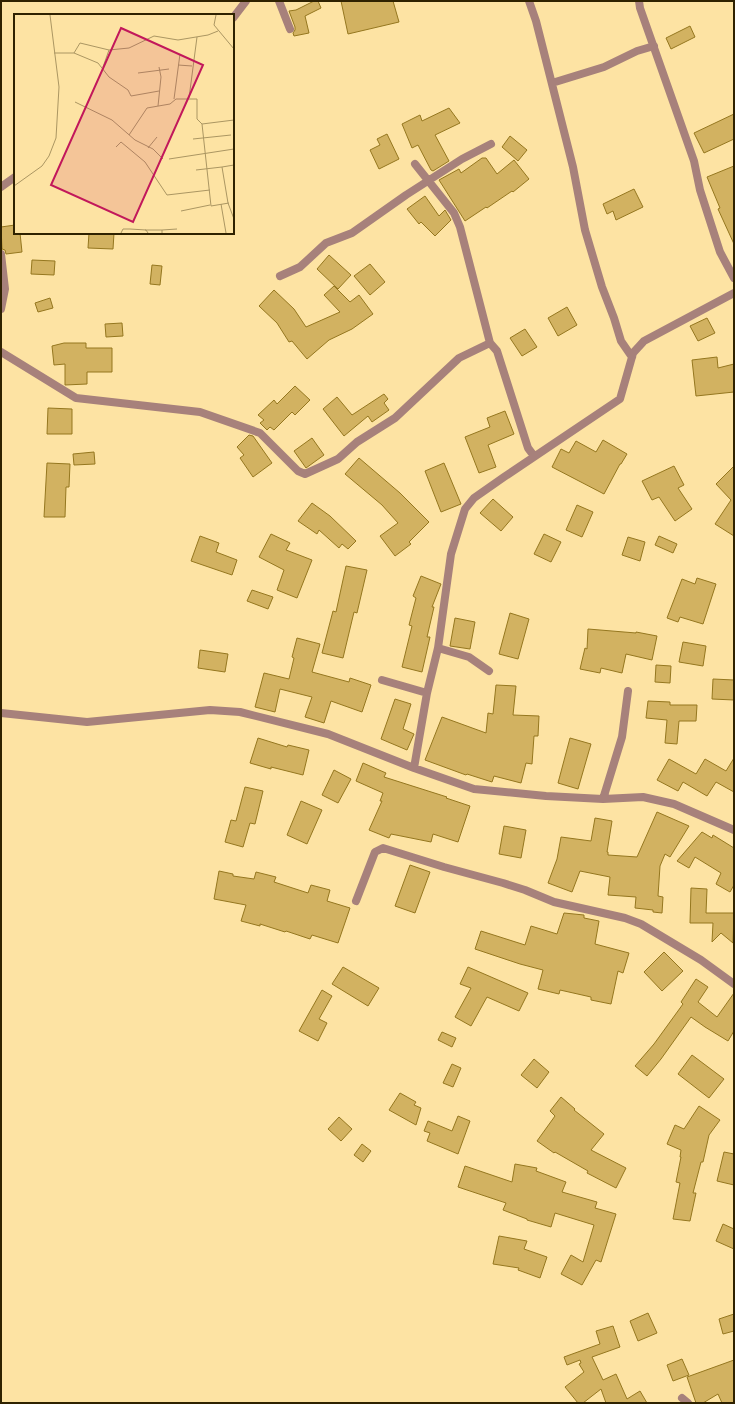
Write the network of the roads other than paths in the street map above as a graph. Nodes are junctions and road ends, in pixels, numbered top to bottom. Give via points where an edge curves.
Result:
1 (246, 1) edge
2 (279, 1) edge
3 (528, 1) edge
4 (639, 1) edge
5 (234, 17) edge
6 (290, 29) dead end
7 (654, 46) junction
8 (552, 82) junction
9 (491, 144) dead end
10 (415, 164) dead end
11 (14, 178) edge
12 (428, 181) junction
13 (1, 187) edge
14 (1, 254) edge
15 (280, 276) dead end
16 (734, 278) edge
17 (734, 293) edge
18 (1, 309) edge
19 (490, 343) junction
20 (1, 352) edge
21 (632, 357) junction
22 (534, 456) junction
23 (438, 648) junction
24 (489, 671) dead end
25 (382, 680) dead end
26 (628, 691) dead end
27 (427, 693) junction
28 (1, 713) edge
29 (414, 768) junction
30 (603, 799) junction
31 (734, 830) edge
32 (356, 901) dead end
33 (734, 984) edge

1 - 5 street
2 - 6 street
3 - 8 street
4 - 7 street
7 - 8 street via 604,67
7 - 16 street via 694,161 700,190 720,252
8 - 21 street via 573,167 584,230 621,341
9 - 12 street via 462,158
10 - 12 street
11 - 13 street
12 - 15 street via 352,233 326,244 300,267
12 - 19 street via 454,213 460,227
14 - 18 street via 5,289
17 - 21 street via 644,341
19 - 20 street via 459,358 395,418 357,442 338,459 305,474 298,471 260,433 200,412 76,398
19 - 22 street via 497,351 528,448
21 - 22 street via 620,399
22 - 23 street via 474,498 464,509 451,554
23 - 24 street via 469,657
23 - 27 street
25 - 27 street
26 - 30 street via 622,737
27 - 29 street
28 - 29 street via 87,722 210,710 240,712 328,734
29 - 30 street via 474,789
30 - 31 street via 643,797 674,804
32 - 33 street via 375,852 383,848 503,883 554,902 631,920 701,960

